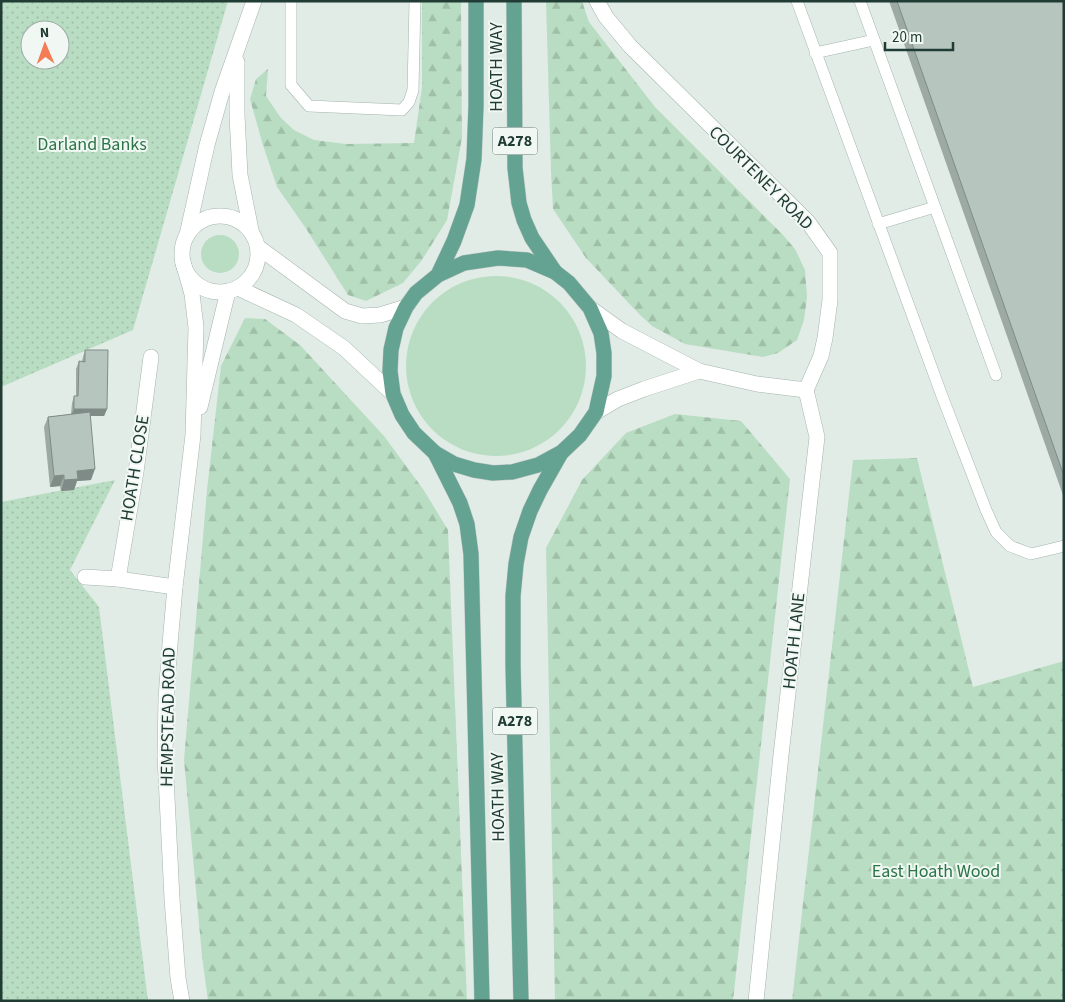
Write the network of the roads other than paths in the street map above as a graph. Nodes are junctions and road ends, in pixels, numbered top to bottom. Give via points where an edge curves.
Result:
1 (254, 1) edge
2 (291, 1) edge
3 (415, 1) edge
4 (476, 1) edge
5 (514, 1) edge
6 (597, 1) edge
7 (796, 1) edge
8 (860, 1) edge
9 (874, 40) junction
10 (237, 48) junction
11 (816, 53) junction
12 (935, 207) junction
13 (878, 224) junction
14 (250, 230) junction
15 (187, 235) junction
16 (258, 247) junction
17 (183, 262) junction
18 (555, 272) junction
19 (438, 275) junction
20 (233, 289) junction
21 (406, 308) junction
22 (590, 308) junction
23 (152, 357) dead end
24 (699, 372) junction
25 (996, 374) dead end
26 (806, 390) junction
27 (393, 394) junction
28 (596, 412) junction
29 (193, 435) junction
30 (562, 452) junction
31 (435, 453) junction
32 (1064, 546) edge
33 (85, 577) dead end
34 (118, 579) junction
35 (175, 587) junction
36 (182, 1001) edge
37 (482, 1001) edge
38 (521, 1001) edge
39 (756, 1001) edge

1 - 10 street
2 - 3 lane via 290,86 310,106 402,110 410,102 413,90
4 - 19 main road, HOATH WAY / A278 via 474,159 467,205
5 - 18 main road, HOATH WAY / A278 via 519,203 532,238
6 - 26 street, COURTENEY ROAD via 630,46 808,222 830,253 830,300 825,338
7 - 11 lane
8 - 9 lane
9 - 11 lane
9 - 12 lane
10 - 14 street via 240,175
10 - 15 street via 207,145
11 - 13 lane
12 - 13 lane
12 - 25 lane
13 - 32 lane via 996,532 1010,546 1031,554
14 - 15 street via 239,220 213,216 201,221
14 - 16 street
15 - 17 street via 182,249
16 - 20 street via 258,262 249,279
16 - 21 street via 345,312 362,316 380,315
17 - 20 street via 190,277 202,287 212,291
17 - 29 street, HEMPSTEAD ROAD via 192,294 196,327
18 - 19 main road via 527,260 498,258 464,263
18 - 22 main road
19 - 21 main road via 416,293
20 - 27 street via 296,315 344,348
20 - 29 street, HEMPSTEAD ROAD
21 - 27 main road via 396,328 391,350
22 - 24 street via 622,331
22 - 28 main road via 601,334 604,353 604,376
23 - 34 street, HOATH CLOSE
24 - 26 street
24 - 28 street via 618,398
26 - 39 street, HOATH LANE via 817,437
27 - 31 main road via 414,433
28 - 30 main road
29 - 35 street, HEMPSTEAD ROAD
30 - 31 main road via 538,465 493,473 454,464
30 - 38 main road, HOATH WAY / A278 via 540,490 521,537 513,596
31 - 37 main road, HOATH WAY / A278 via 460,503 471,554
33 - 34 street
34 - 35 street
35 - 36 street, HEMPSTEAD ROAD via 165,756 172,899

